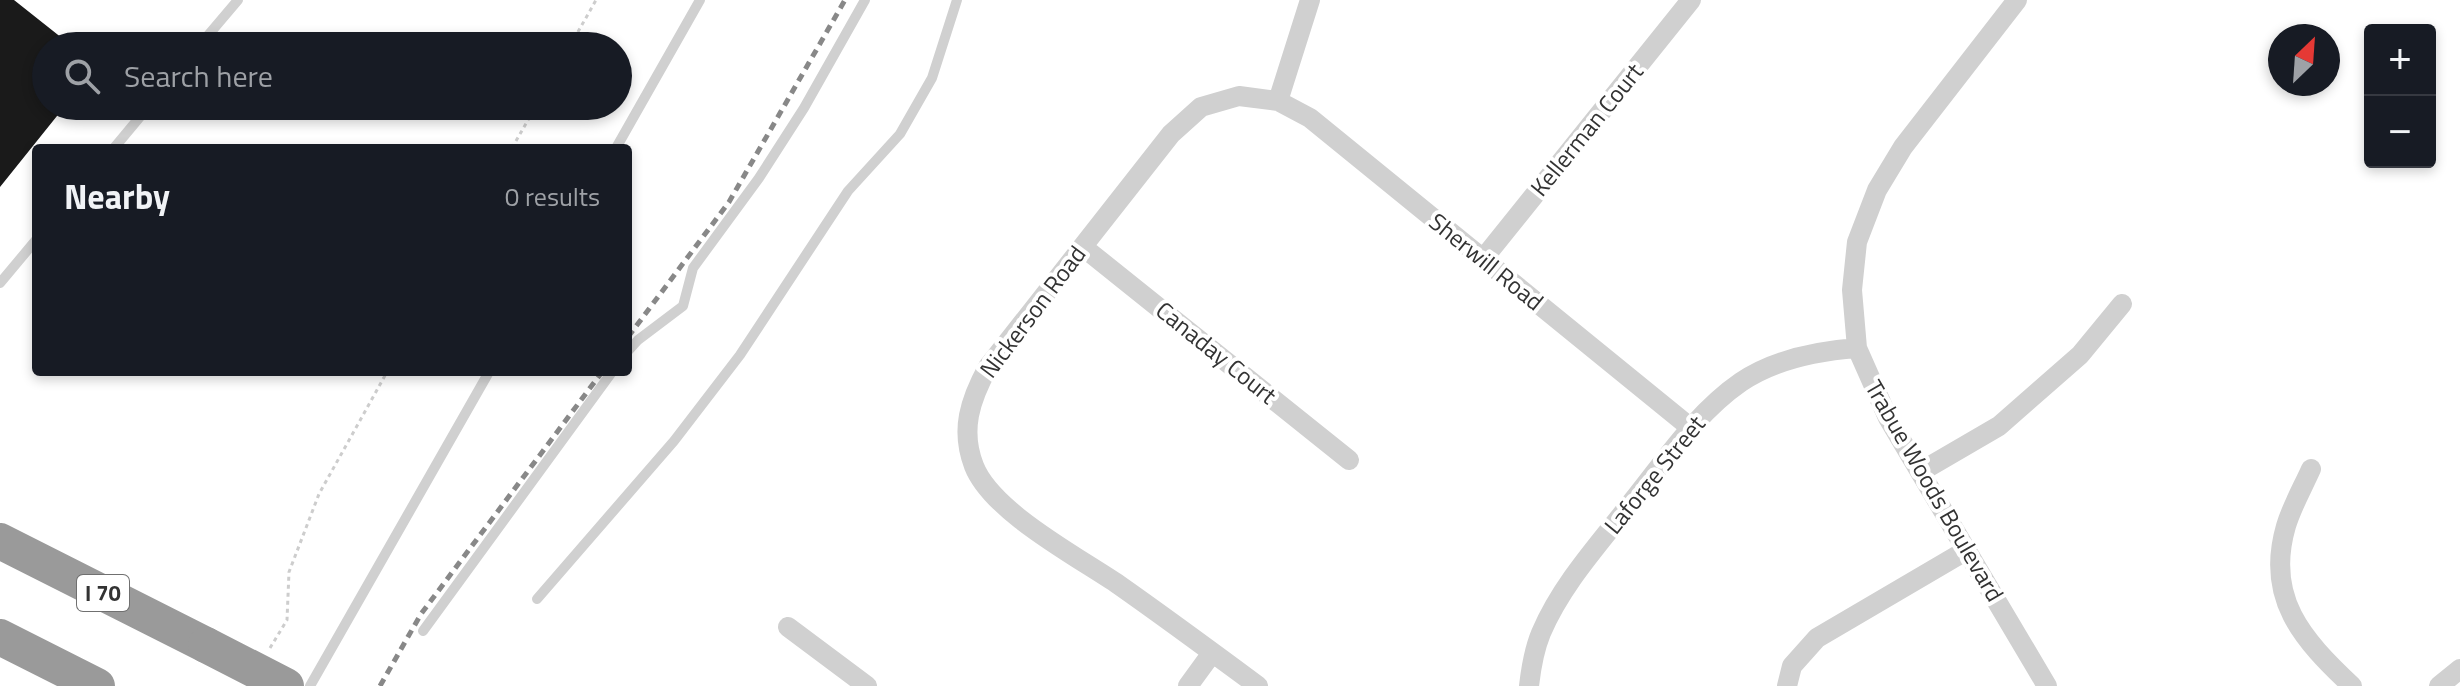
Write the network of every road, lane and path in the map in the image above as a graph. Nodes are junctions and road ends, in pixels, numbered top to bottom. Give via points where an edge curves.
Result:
1 (238, 0) edge
2 (596, 0) edge
3 (700, 0) edge
4 (865, 0) edge
5 (957, 0) edge
6 (1310, 0) edge
7 (1691, 0) edge
8 (2017, 0) edge
9 (211, 32) edge
10 (578, 32) edge
11 (1278, 101) junction
12 (137, 120) edge
13 (528, 120) edge
14 (632, 120) edge
15 (632, 120) edge
16 (117, 144) edge
17 (514, 144) edge
18 (618, 144) edge
19 (32, 245) edge
20 (1083, 247) junction
21 (1483, 259) junction
22 (0, 283) edge
23 (2122, 304) dead end
24 (632, 347) edge
25 (1857, 348) junction
26 (385, 376) edge
27 (487, 376) edge
28 (609, 376) edge
29 (1691, 428) junction
30 (1349, 460) dead end
31 (2311, 469) dead end
32 (1920, 472) junction
33 (0, 541) edge
34 (1967, 550) junction
35 (537, 599) dead end
36 (788, 627) dead end
37 (423, 631) dead end
38 (0, 637) edge
39 (1212, 653) junction
40 (2460, 669) edge
41 (275, 673) edge
42 (97, 686) edge
43 (310, 686) edge
44 (867, 686) edge
45 (1188, 686) edge
46 (1258, 686) edge
47 (1529, 686) edge
48 (1787, 686) edge
49 (2047, 686) edge
50 (2352, 686) edge
51 (2439, 686) edge

1 - 9 lane
2 - 10 path
3 - 14 lane
4 - 24 lane via 804,108 693,268 683,306
5 - 35 lane via 932,78 900,134 848,191 740,355 674,441
6 - 11 street
7 - 21 street, Kellerman Court
8 - 25 street, Trabue Woods Boulevard via 1903,147 1877,190 1857,242 1852,290
11 - 20 street, Nickerson Road via 1239,96 1201,107 1171,134
11 - 21 street, Sherwill Road via 1310,118
12 - 16 lane
13 - 17 path
15 - 18 lane
19 - 22 lane
20 - 30 street, Canaday Court
20 - 39 street, Nickerson Road via 975,390 967,441 975,468 1008,510
21 - 29 street, Sherwill Road
23 - 32 street via 2080,355 1999,426
25 - 29 street, Laforge Street via 1823,351 1768,368 1719,399
25 - 32 street, Trabue Woods Boulevard via 1888,418
26 - 41 path via 319,494 289,572 287,620
27 - 43 lane
28 - 37 lane
29 - 47 street, Laforge Street via 1556,603 1540,634
31 - 50 street via 2287,524 2280,586 2307,642
32 - 34 street, Trabue Woods Boulevard
33 - 41 highway, I 70, bridge via 206,645
34 - 48 street via 1817,638 1792,666
34 - 49 street, Trabue Woods Boulevard
36 - 44 street
38 - 42 highway
39 - 45 street
39 - 46 street, Nickerson Road
40 - 51 street

